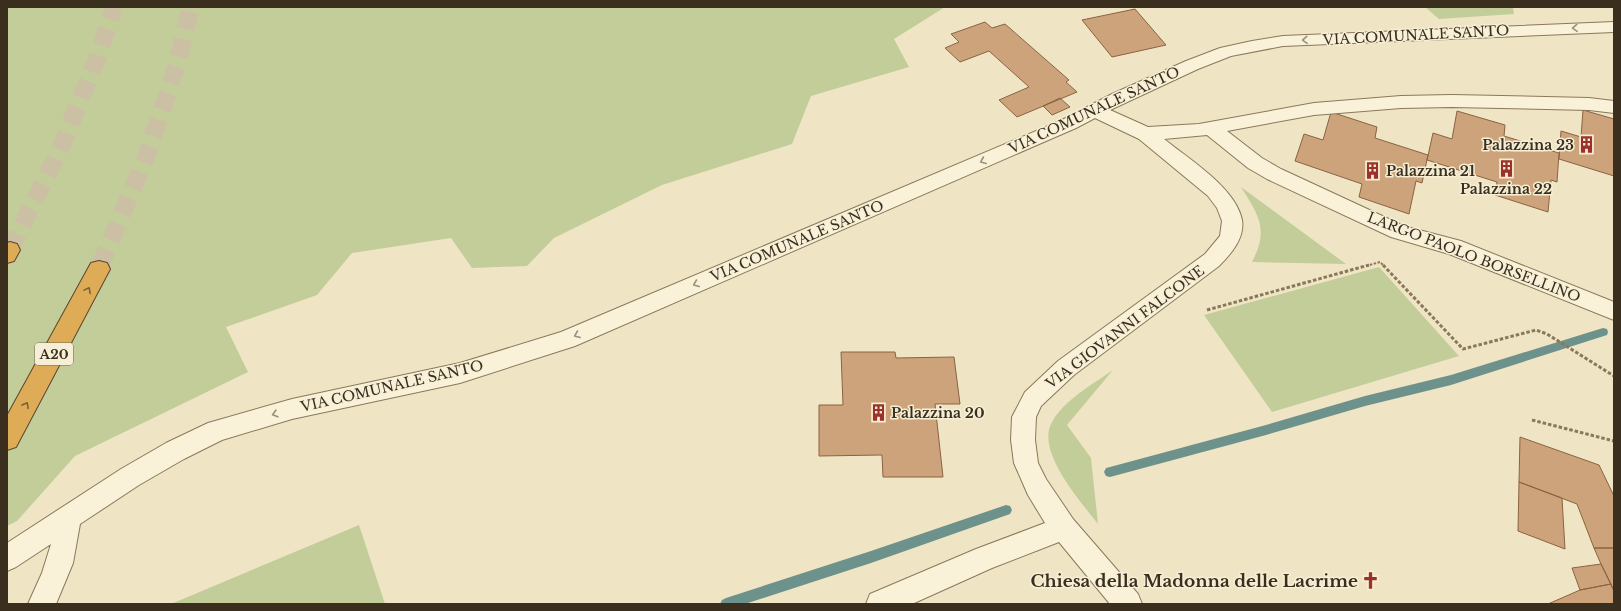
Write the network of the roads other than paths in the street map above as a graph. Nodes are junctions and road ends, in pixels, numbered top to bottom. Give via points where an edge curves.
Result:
1 (1614, 27) edge
2 (1614, 108) edge
3 (1096, 111) junction
4 (1211, 128) junction
5 (1146, 134) junction
6 (99, 269) tunnel mouth
7 (1614, 311) edge
8 (7, 439) edge
9 (68, 519) junction
10 (1064, 528) junction
11 (7, 558) edge
12 (42, 604) edge
13 (880, 604) edge
14 (1128, 604) edge

1 -> 3 street, VIA COMUNALE SANTO via 1283,41 1252,46 1226,52 1192,66 1118,98
2 - 4 street via 1589,104 1401,102 1300,111
3 - 5 street, VIA GIOVANNI FALCONE
3 -> 9 street, VIA COMUNALE SANTO via 567,339 460,373 292,409 217,431 174,451
4 - 5 street via 1180,133
4 - 7 street, LARGO PAOLO BORSELLINO via 1255,163 1274,174 1398,232 1454,247
5 - 10 street, VIA GIOVANNI FALCONE via 1215,192 1226,206 1232,221 1230,236 1223,249 1212,260 1066,368 1033,398 1024,417 1026,463
8 -> 6 highway, A20
9 - 11 street, VIA COMUNALE SANTO
9 - 12 street via 66,543
10 - 13 street via 985,558
10 - 14 street, VIA GIOVANNI FALCONE

